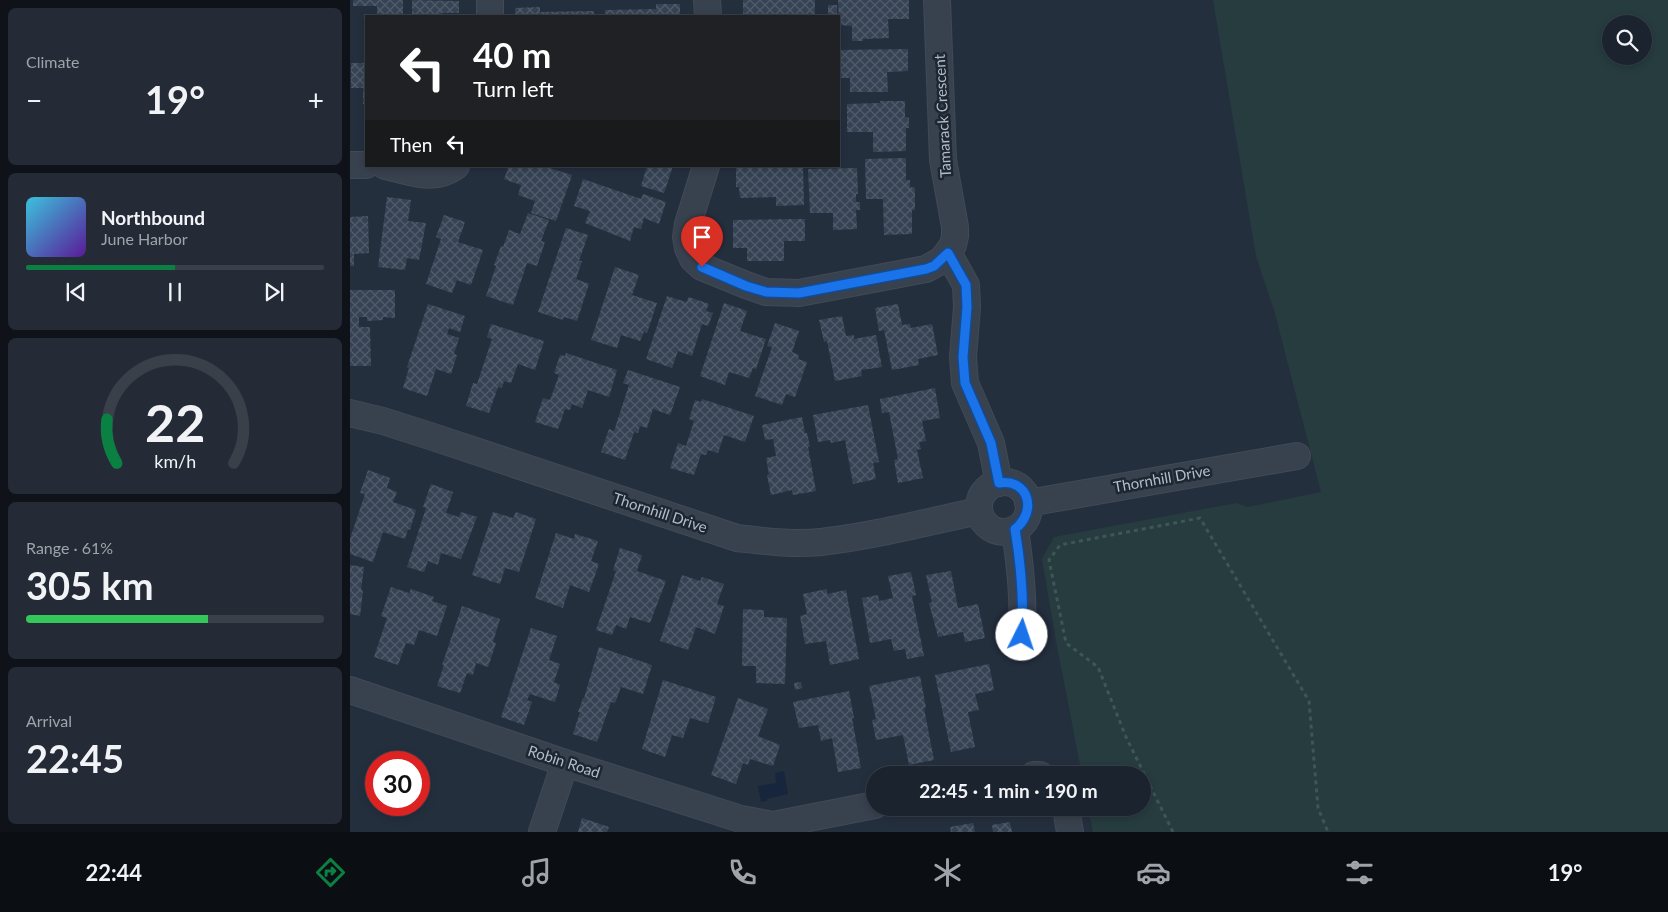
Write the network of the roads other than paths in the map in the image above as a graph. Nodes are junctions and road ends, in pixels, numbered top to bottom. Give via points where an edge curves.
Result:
1 (490, 0) edge
2 (707, 0) edge
3 (937, 0) edge
4 (490, 15) edge
5 (708, 15) edge
6 (350, 165) edge
7 (365, 165) edge
8 (390, 167) edge
9 (455, 167) edge
10 (706, 167) edge
11 (948, 253) junction
12 (350, 413) edge
13 (1297, 456) dead end
14 (999, 483) junction
15 (1028, 503) junction
16 (979, 511) junction
17 (1015, 529) junction
18 (1022, 635) dead end
19 (350, 690) edge
20 (565, 763) junction
21 (866, 807) edge
22 (1067, 816) edge
23 (774, 828) edge
24 (542, 832) edge
25 (1070, 832) edge

1 - 4 street
2 - 5 street
3 - 11 street, Tamarack Crescent via 942,160 955,227
6 - 7 street
8 - 9 street via 432,176
10 - 11 street via 688,224 688,248 702,267 746,286 766,292 799,293 926,269
11 - 14 street via 966,285 965,383 991,443
12 - 16 street, Thornhill Drive via 400,426 737,538 819,542
13 - 15 street, Thornhill Drive
14 - 15 street via 1020,488
14 - 16 street via 982,494
15 - 17 street via 1026,518
16 - 17 street via 981,518 993,529 1008,532
17 - 18 street via 1022,575
19 - 20 street, Robin Road
20 - 23 street, Robin Road
20 - 24 street
21 - 23 street, Robin Road
22 - 25 street

